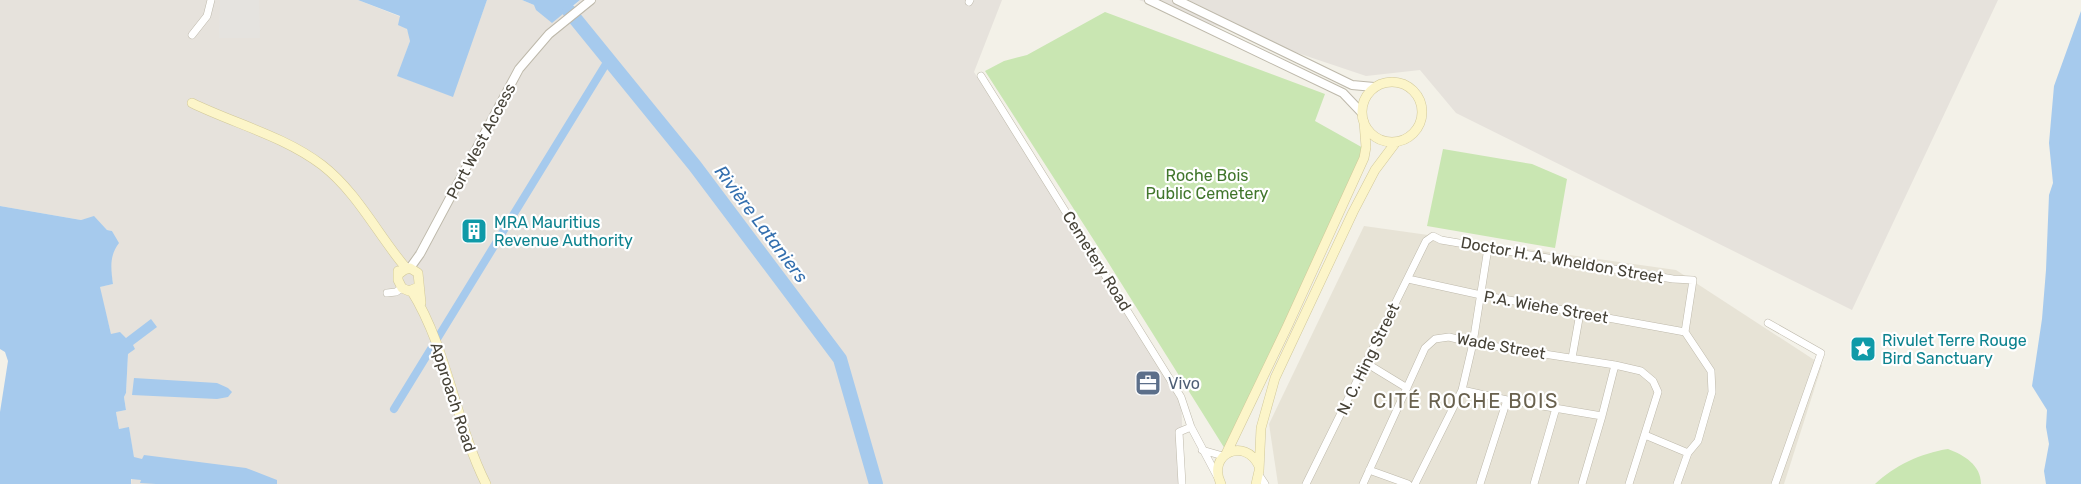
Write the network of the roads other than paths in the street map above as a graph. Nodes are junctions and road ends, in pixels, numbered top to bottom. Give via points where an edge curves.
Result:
1 (211, 0) edge
2 (591, 0) edge
3 (1149, 0) edge
4 (1177, 0) edge
5 (192, 36) dead end
6 (981, 76) dead end
7 (1374, 87) junction
8 (192, 103) dead end
9 (1363, 118) junction
10 (1396, 142) junction
11 (1432, 236) joint
12 (1488, 248) junction
13 (409, 271) junction
14 (1408, 279) junction
15 (411, 288) junction
16 (387, 293) dead end
17 (1481, 295) junction
18 (1580, 313) junction
19 (1768, 323) dead end
20 (1685, 332) junction
21 (1473, 342) junction
22 (1572, 358) junction
23 (1366, 363) junction
24 (1615, 365) junction
25 (1407, 388) junction
26 (1462, 390) junction
27 (1507, 400) junction
28 (1556, 408) junction
29 (1602, 416) junction
30 (1191, 428) junction
31 (1645, 435) junction
32 (1202, 450) junction
33 (1688, 453) junction
34 (1225, 455) junction
35 (1369, 470) junction
36 (1258, 477) edge
37 (1220, 482) edge
38 (486, 484) edge
39 (1182, 484) edge
40 (1265, 484) edge
41 (1306, 484) edge
42 (1363, 484) edge
43 (1408, 484) edge
44 (1415, 484) edge
45 (1480, 484) edge
46 (1534, 484) edge
47 (1581, 484) edge
48 (1629, 484) edge
49 (1677, 484) edge
50 (1775, 484) edge

1 - 5 street via 207,16
2 - 13 street, Port West Access via 549,34 519,69
3 - 9 street via 1343,93
4 - 7 street via 1352,85
6 - 30 street, Cemetery Road via 1181,397
7 - 9 main road via 1363,103
7 - 10 main road via 1393,81 1403,83 1418,96 1422,106 1419,126 1413,134
8 - 13 main road via 300,150 324,166 366,212
9 - 10 main road via 1376,137
9 - 34 main road via 1364,158
10 - 36 main road via 1375,170 1353,212 1275,378 1261,428
11 - 12 street, Doctor H. A. Wheldon Street
11 - 14 street, N. C. Hing Street
12 - 17 street
12 - 20 street, Doctor H. A. Wheldon Street via 1693,280
13 - 15 main road via 420,279
13 - 15 main road via 398,280
14 - 17 street, P.A. Wiehe Street
14 - 23 street, N. C. Hing Street
15 - 16 street
15 - 38 main road, Approach Road via 422,308 474,460
17 - 18 street, P.A. Wiehe Street
17 - 21 street
18 - 20 street, P.A. Wiehe Street
18 - 22 street
19 - 50 street via 1821,353
20 - 33 street via 1711,371 1712,392 1698,441
21 - 22 street, Wade Street
21 - 25 street, Wade Street via 1449,337 1435,339 1425,348
21 - 26 street
22 - 24 street, Wade Street
23 - 25 street
23 - 41 street, N. C. Hing Street
24 - 29 street
24 - 31 street, Wade Street via 1641,371 1653,381 1658,392
25 - 35 street, Wade Street
26 - 27 street
26 - 44 street
27 - 28 street
27 - 45 street
28 - 29 street
28 - 46 street
29 - 47 street
30 - 32 street, Cemetery Road
30 - 39 street via 1179,432
31 - 33 street
31 - 48 street
32 - 34 street
32 - 37 street, Cemetery Road
33 - 49 street
34 - 36 main road via 1236,450 1250,454 1258,465
34 - 37 main road via 1219,462
35 - 42 street, Wade Street
35 - 43 street
36 - 40 street

